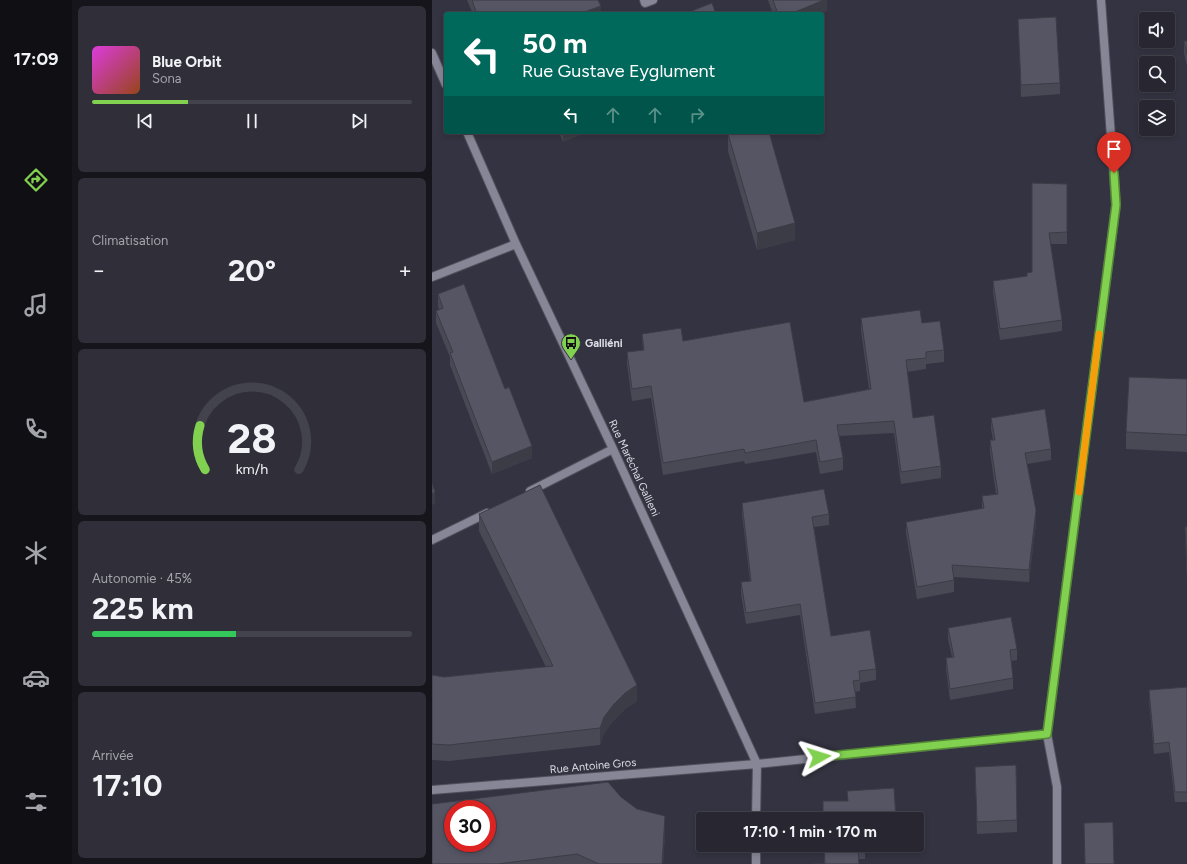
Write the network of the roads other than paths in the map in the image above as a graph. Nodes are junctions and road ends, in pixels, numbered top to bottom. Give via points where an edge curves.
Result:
1 (644, 0) edge
2 (653, 0) edge
3 (1101, 0) edge
4 (432, 53) edge
5 (444, 80) edge
6 (468, 134) edge
7 (516, 244) junction
8 (432, 277) edge
9 (613, 450) junction
10 (523, 495) edge
11 (495, 509) edge
12 (432, 540) edge
13 (1047, 734) junction
14 (756, 764) junction
15 (432, 790) edge
16 (756, 812) edge
17 (756, 852) edge
18 (756, 864) edge
19 (1057, 864) edge

1 - 2 street via 646,3
3 - 13 street via 1116,205
4 - 5 street
6 - 7 street, Rue Maréchal Gallieni
7 - 8 street
7 - 9 street, Rue Maréchal Gallieni
9 - 10 street
9 - 14 street, Rue Maréchal Gallieni
11 - 12 street
13 - 14 street, Rue Antoine Gros
13 - 19 street via 1057,787
14 - 15 street, Rue Antoine Gros
14 - 16 street, Rue Maréchal Gallieni
17 - 18 street

